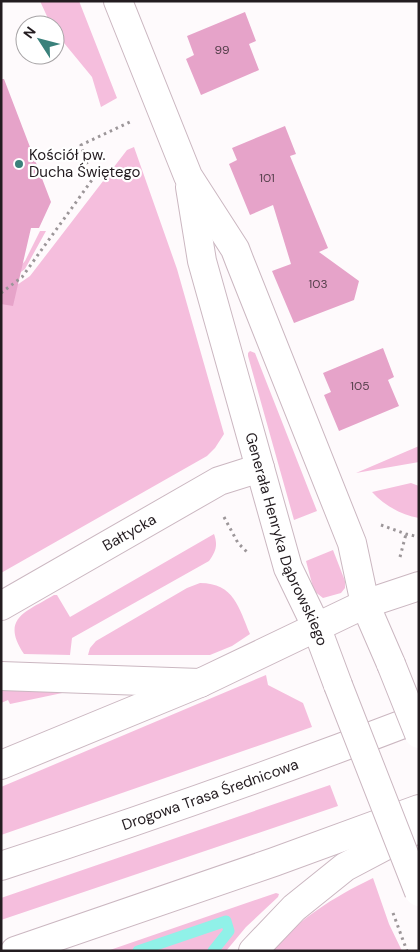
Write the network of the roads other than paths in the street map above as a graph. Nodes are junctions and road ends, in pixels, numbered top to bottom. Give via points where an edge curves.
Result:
1 (118, 1) edge
2 (188, 176) junction
3 (260, 468) junction
4 (419, 586) edge
5 (366, 604) junction
6 (3, 610) edge
7 (316, 626) junction
8 (5, 669) edge
9 (200, 683) junction
10 (419, 718) edge
11 (419, 734) edge
12 (1, 765) edge
13 (419, 809) edge
14 (419, 828) edge
15 (1, 866) edge
16 (419, 892) edge
17 (15, 951) edge
18 (252, 951) edge

1 - 2 street, Generała Henryka Dąbrowskiego
2 - 3 street, Generała Henryka Dąbrowskiego via 202,262
2 - 5 street, Generała Henryka Dąbrowskiego via 235,249 352,542
3 - 6 street, Bałtycka via 219,481
3 - 7 street, Generała Henryka Dąbrowskiego via 288,568
4 - 5 street
5 - 7 street
5 - 11 street, Generała Henryka Dąbrowskiego, bridge
7 - 9 street
7 - 16 street, Generała Henryka Dąbrowskiego, bridge
8 - 9 street
9 - 12 street
10 - 15 street, Drogowa Trasa Średnicowa via 145,819
13 - 17 street
14 - 18 street via 345,867 294,908

